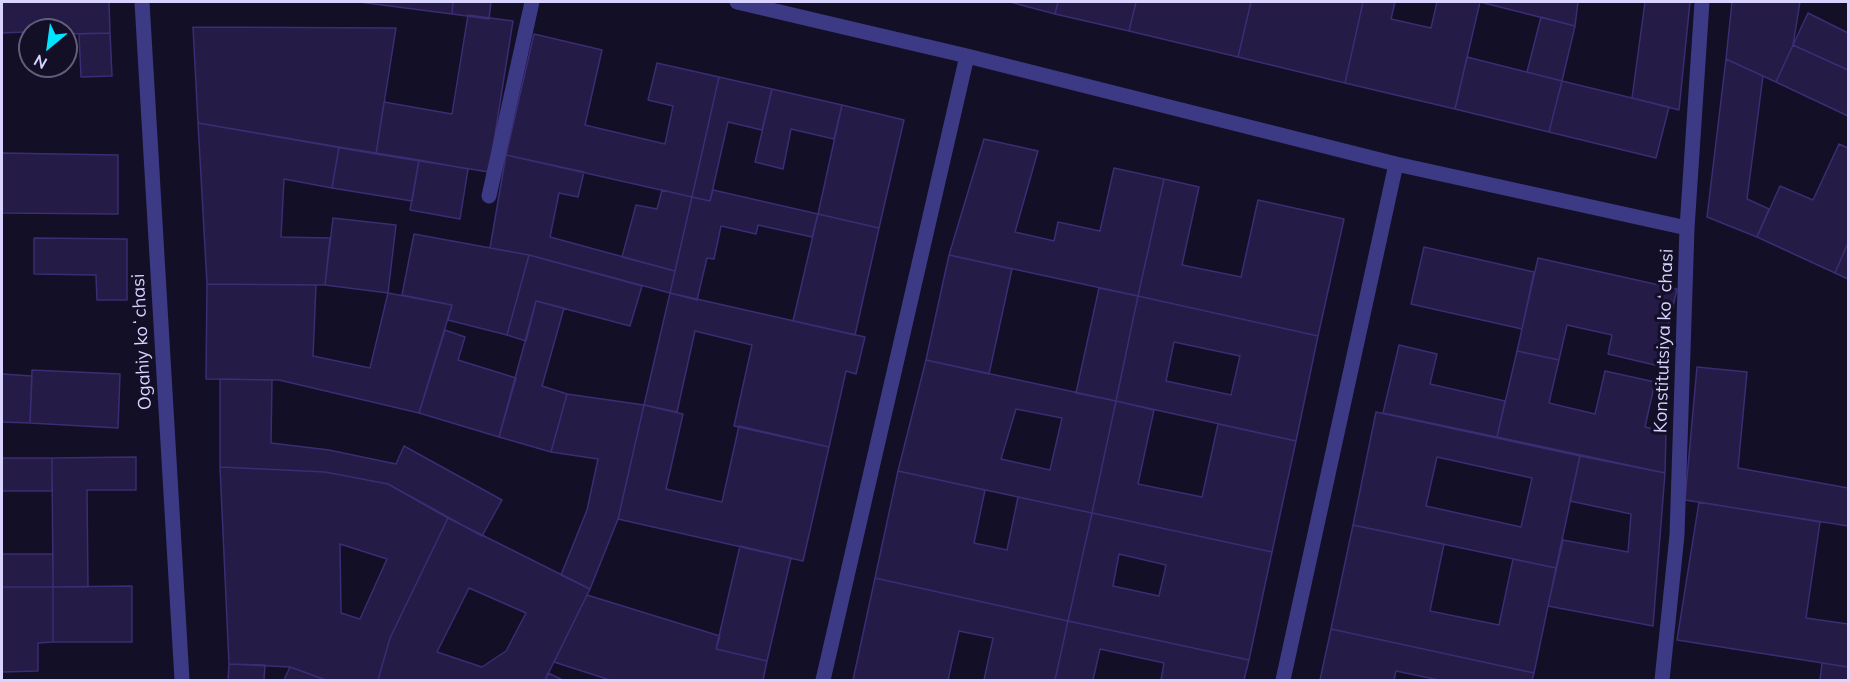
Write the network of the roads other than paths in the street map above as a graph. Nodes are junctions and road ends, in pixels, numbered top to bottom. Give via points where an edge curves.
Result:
1 (142, 2) edge
2 (532, 2) edge
3 (737, 2) edge
4 (1702, 2) edge
5 (967, 56) junction
6 (1396, 164) junction
7 (489, 196) dead end
8 (1687, 228) junction
9 (182, 681) edge
10 (824, 681) edge
11 (1283, 681) edge
12 (1662, 681) edge

1 - 9 street, Ogahiy koʻchasi
2 - 7 street
3 - 5 street
4 - 8 street, Konstitutsiya koʻchasi
5 - 6 street
5 - 10 street
6 - 8 street
6 - 11 street
8 - 12 street, Konstitutsiya koʻchasi via 1677,535

